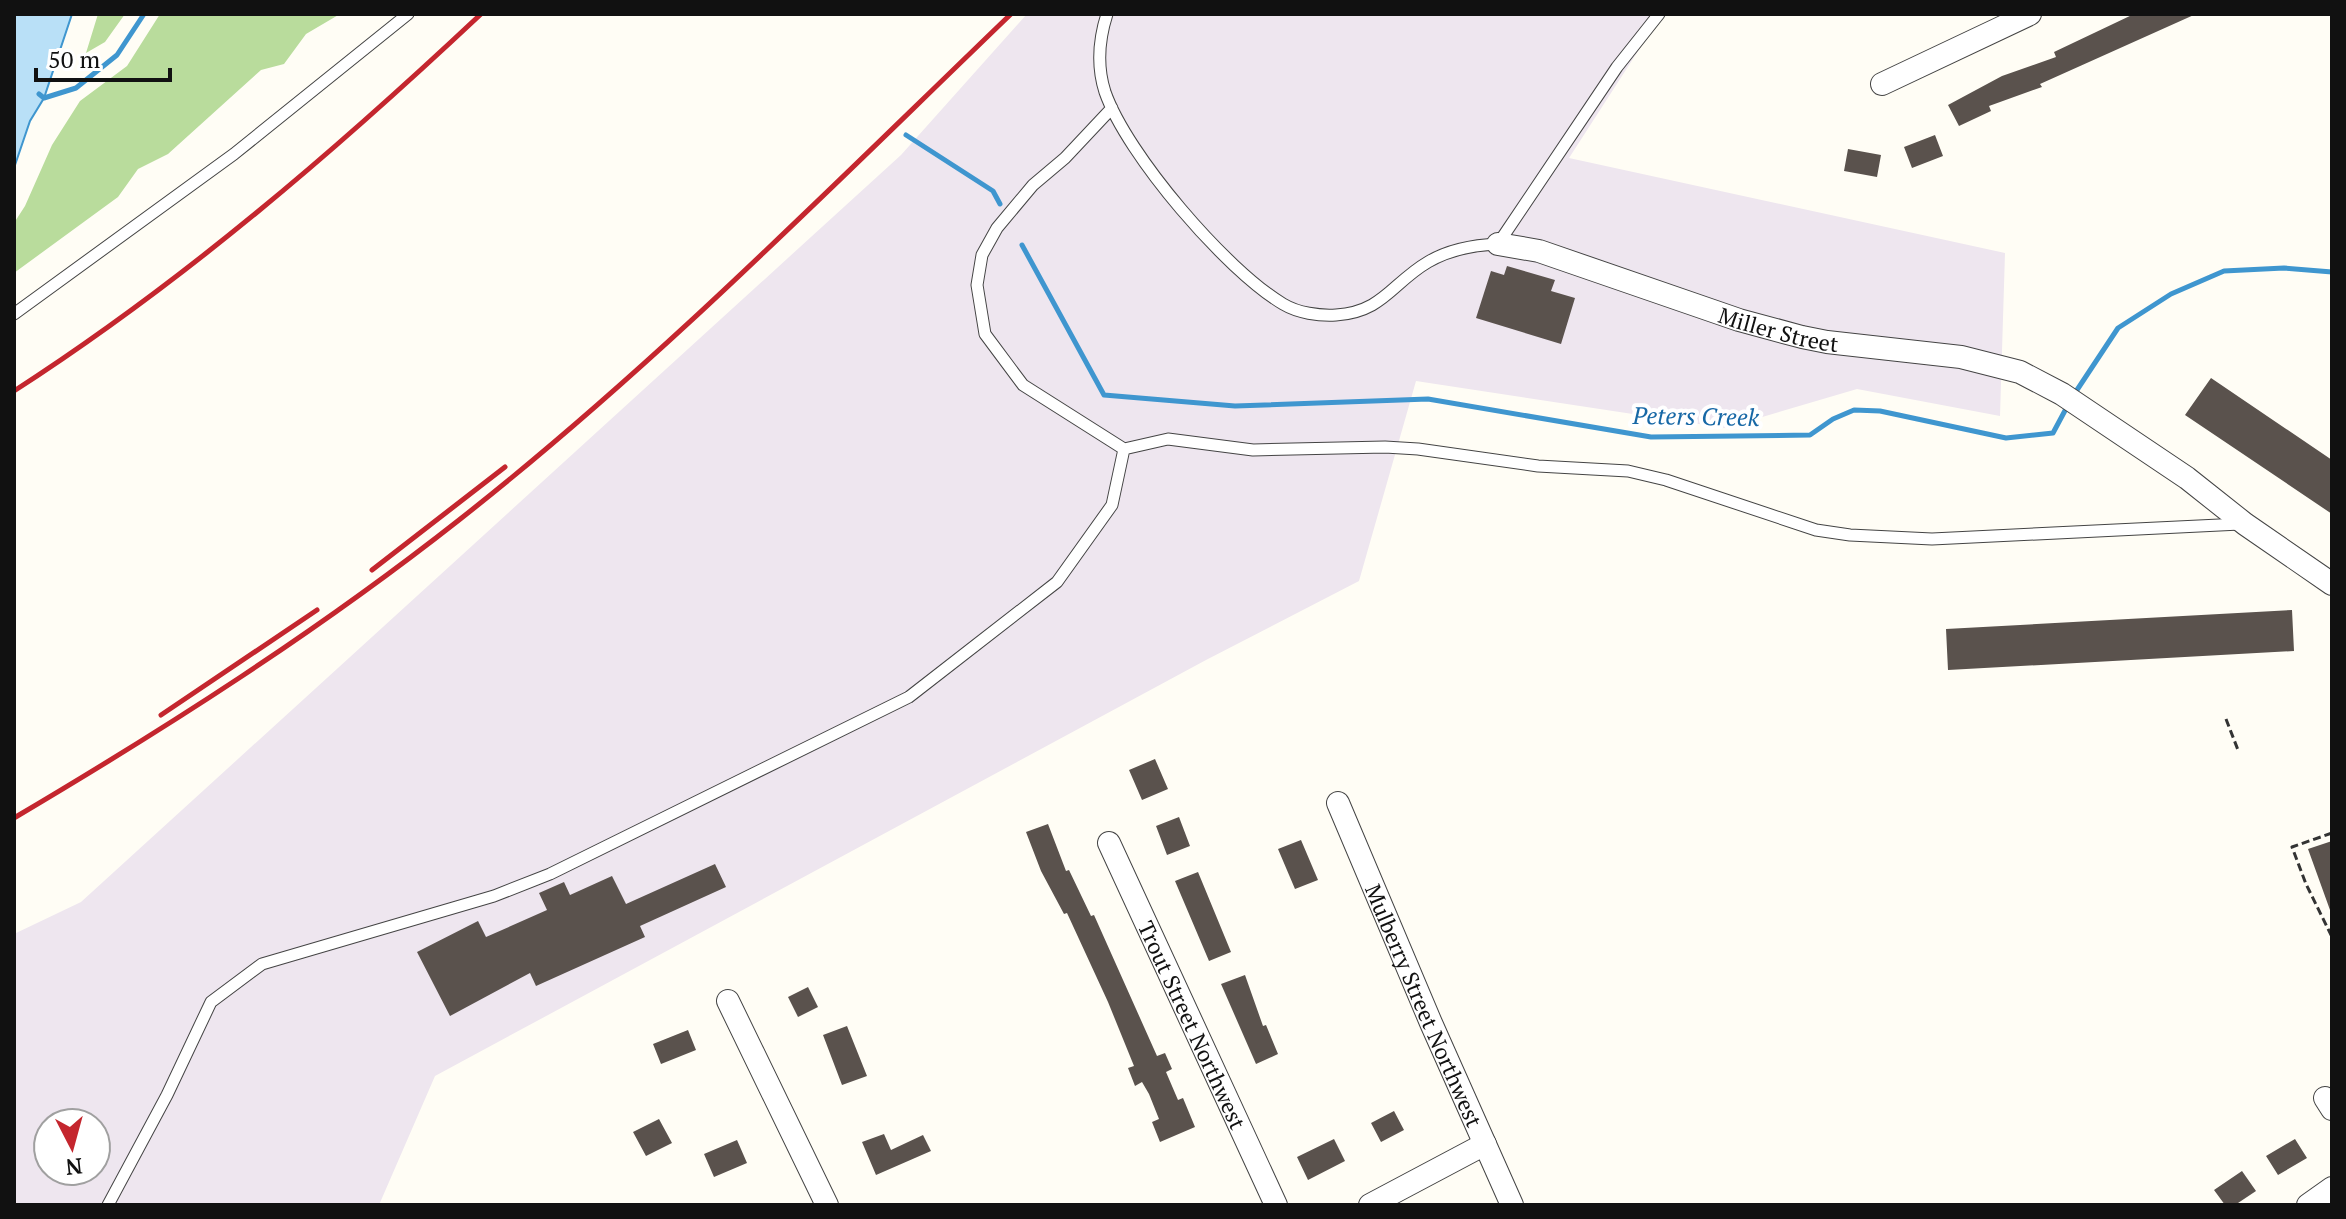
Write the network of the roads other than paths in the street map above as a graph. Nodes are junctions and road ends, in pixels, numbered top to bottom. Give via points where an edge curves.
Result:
1 (408, 14) edge
2 (1107, 14) edge
3 (1659, 14) edge
4 (2030, 14) edge
5 (1882, 84) dead end
6 (1112, 108) junction
7 (1498, 244) junction
8 (14, 314) edge
9 (1124, 449) junction
10 (2245, 524) junction
11 (2332, 584) edge
12 (1338, 803) dead end
13 (1109, 843) dead end
14 (728, 1001) dead end
15 (1485, 1144) junction
16 (2332, 1188) edge
17 (108, 1205) edge
18 (827, 1205) edge
19 (1276, 1205) edge
20 (1370, 1205) edge
21 (1512, 1205) edge
22 (2308, 1205) edge

1 - 8 lane via 234,154
2 - 6 lane via 1100,66
3 - 7 lane via 1617,67
4 - 5 street
6 - 7 lane via 1132,145 1222,255 1286,306 1311,314 1357,313 1391,294 1428,261 1473,245
6 - 9 lane via 1033,185 988,241 977,285 985,334 1023,385
7 - 10 street, Miller Street via 1539,251 1752,324 1827,342 1961,357 2020,372 2096,416
9 - 10 lane via 1168,439 1253,450 1385,447 1628,471 1816,530 1850,535 1932,539
9 - 17 lane via 1112,505 1057,582 909,697 550,874 494,896 262,964 249,973 211,1002
10 - 11 street, Miller Street
12 - 15 street, Mulberry Street Northwest
13 - 19 street, Trout Street Northwest
14 - 18 street
15 - 20 street
15 - 21 street, Mulberry Street Northwest
16 - 22 street

